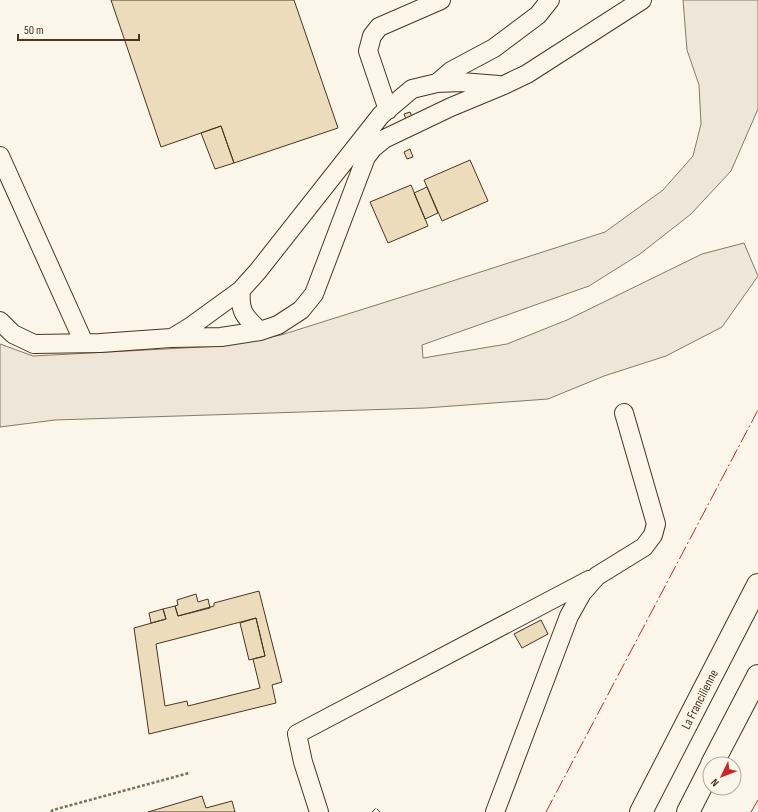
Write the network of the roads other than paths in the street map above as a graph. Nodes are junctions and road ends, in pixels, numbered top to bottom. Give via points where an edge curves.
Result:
1 (441, 0) edge
2 (550, 0) edge
3 (642, 0) edge
4 (437, 83) junction
5 (504, 85) junction
6 (388, 110) junction
7 (0, 156) edge
8 (241, 290) junction
9 (0, 321) edge
10 (260, 331) junction
11 (171, 338) junction
12 (84, 343) junction
13 (624, 413) dead end
14 (598, 576) junction
15 (758, 585) edge
16 (758, 676) edge
17 (716, 756) edge
18 (702, 785) edge
19 (318, 812) edge
20 (495, 812) edge
21 (641, 812) edge
22 (688, 812) edge

1 - 6 street via 379,27 372,36 368,51
2 - 4 street via 538,15 494,48 451,71
3 - 5 street via 527,74
4 - 5 street
4 - 6 street via 412,89
5 - 10 street via 390,136 374,148 366,157 314,294 301,310 290,318
6 - 8 street
7 - 12 street
8 - 10 street via 240,300 245,316
8 - 11 street
9 - 12 street via 13,334 34,344
10 - 11 street via 221,337
11 - 12 street
13 - 14 street via 656,524 653,535 644,547
14 - 19 street via 297,734
14 - 20 street via 582,593 569,616
15 - 21 highway, La Francilienne
16 - 17 highway
18 - 22 highway

